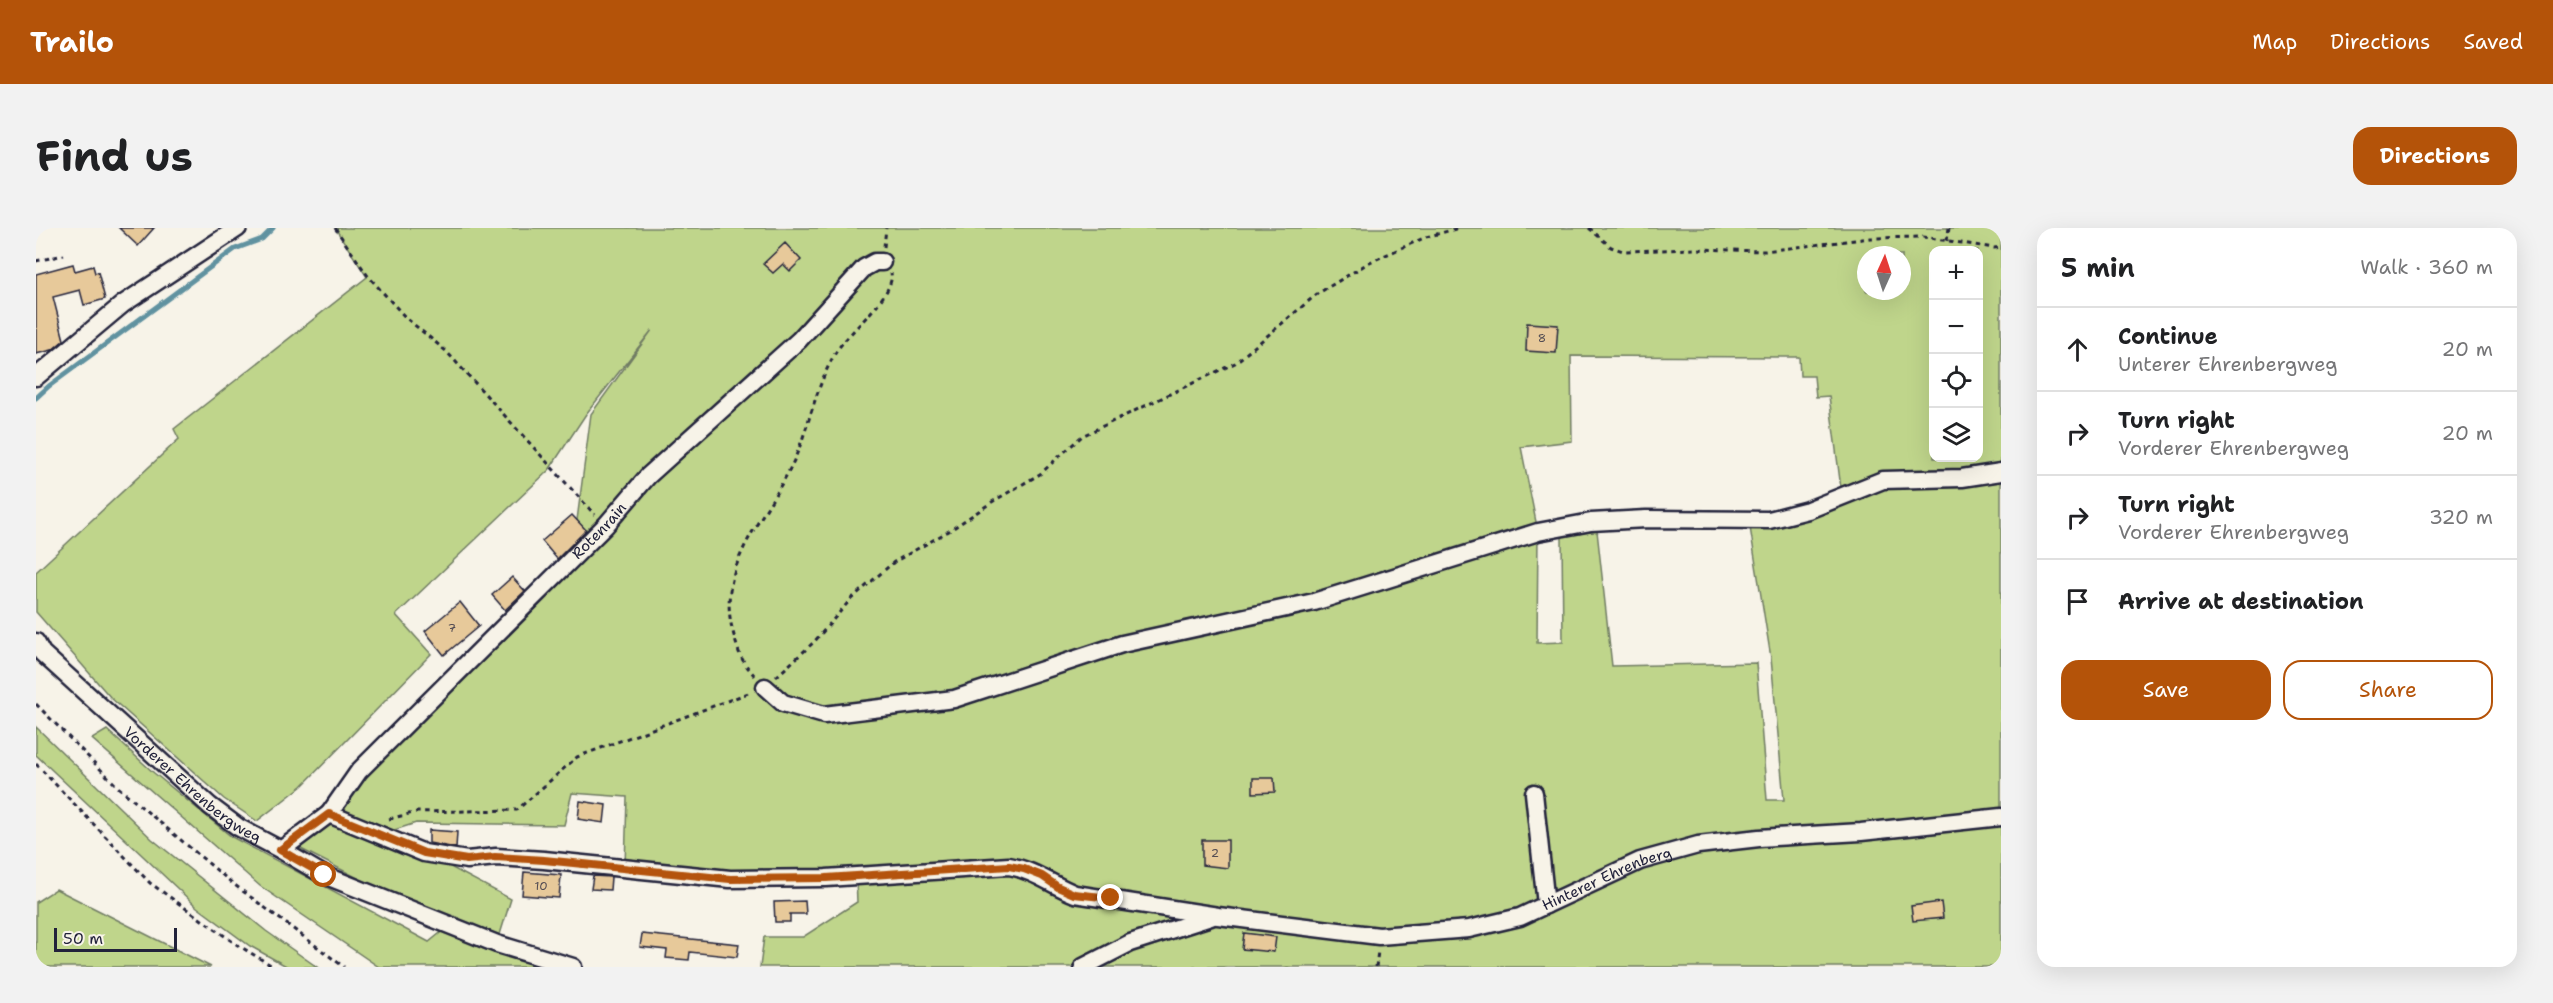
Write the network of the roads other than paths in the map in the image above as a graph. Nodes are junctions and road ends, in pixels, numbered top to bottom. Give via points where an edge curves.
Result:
1 (238, 228) edge
2 (882, 262) road end
3 (36, 376) edge
4 (2001, 472) edge
5 (36, 642) edge
6 (765, 687) road end
7 (1534, 793) dead end
8 (329, 814) junction
9 (2001, 817) edge
10 (280, 850) junction
11 (1546, 904) junction
12 (1218, 916) junction
13 (573, 967) edge
14 (1083, 967) edge

1 - 3 lane via 123,304
2 - 8 lane, Rotenrain via 864,268 799,340 648,476 606,525 359,771
4 - 6 lane via 1962,478 1883,480 1808,510 1769,520 1646,519 1591,522 1538,532 1314,603 1122,644 954,699 824,716 783,703
5 - 10 lane, Vorderer Ehrenbergweg via 42,653 210,806
7 - 11 lane
8 - 10 lane
8 - 12 lane via 424,853 467,860 544,860 730,879 826,878 1009,866 1033,872 1074,894
9 - 11 lane, Hinterer Ehrenberg via 1698,845 1640,861
10 - 13 lane, Vorderer Ehrenbergweg via 324,875 497,944
11 - 12 lane, Hinterer Ehrenberg via 1520,917 1469,929 1379,936
12 - 14 lane via 1130,943

